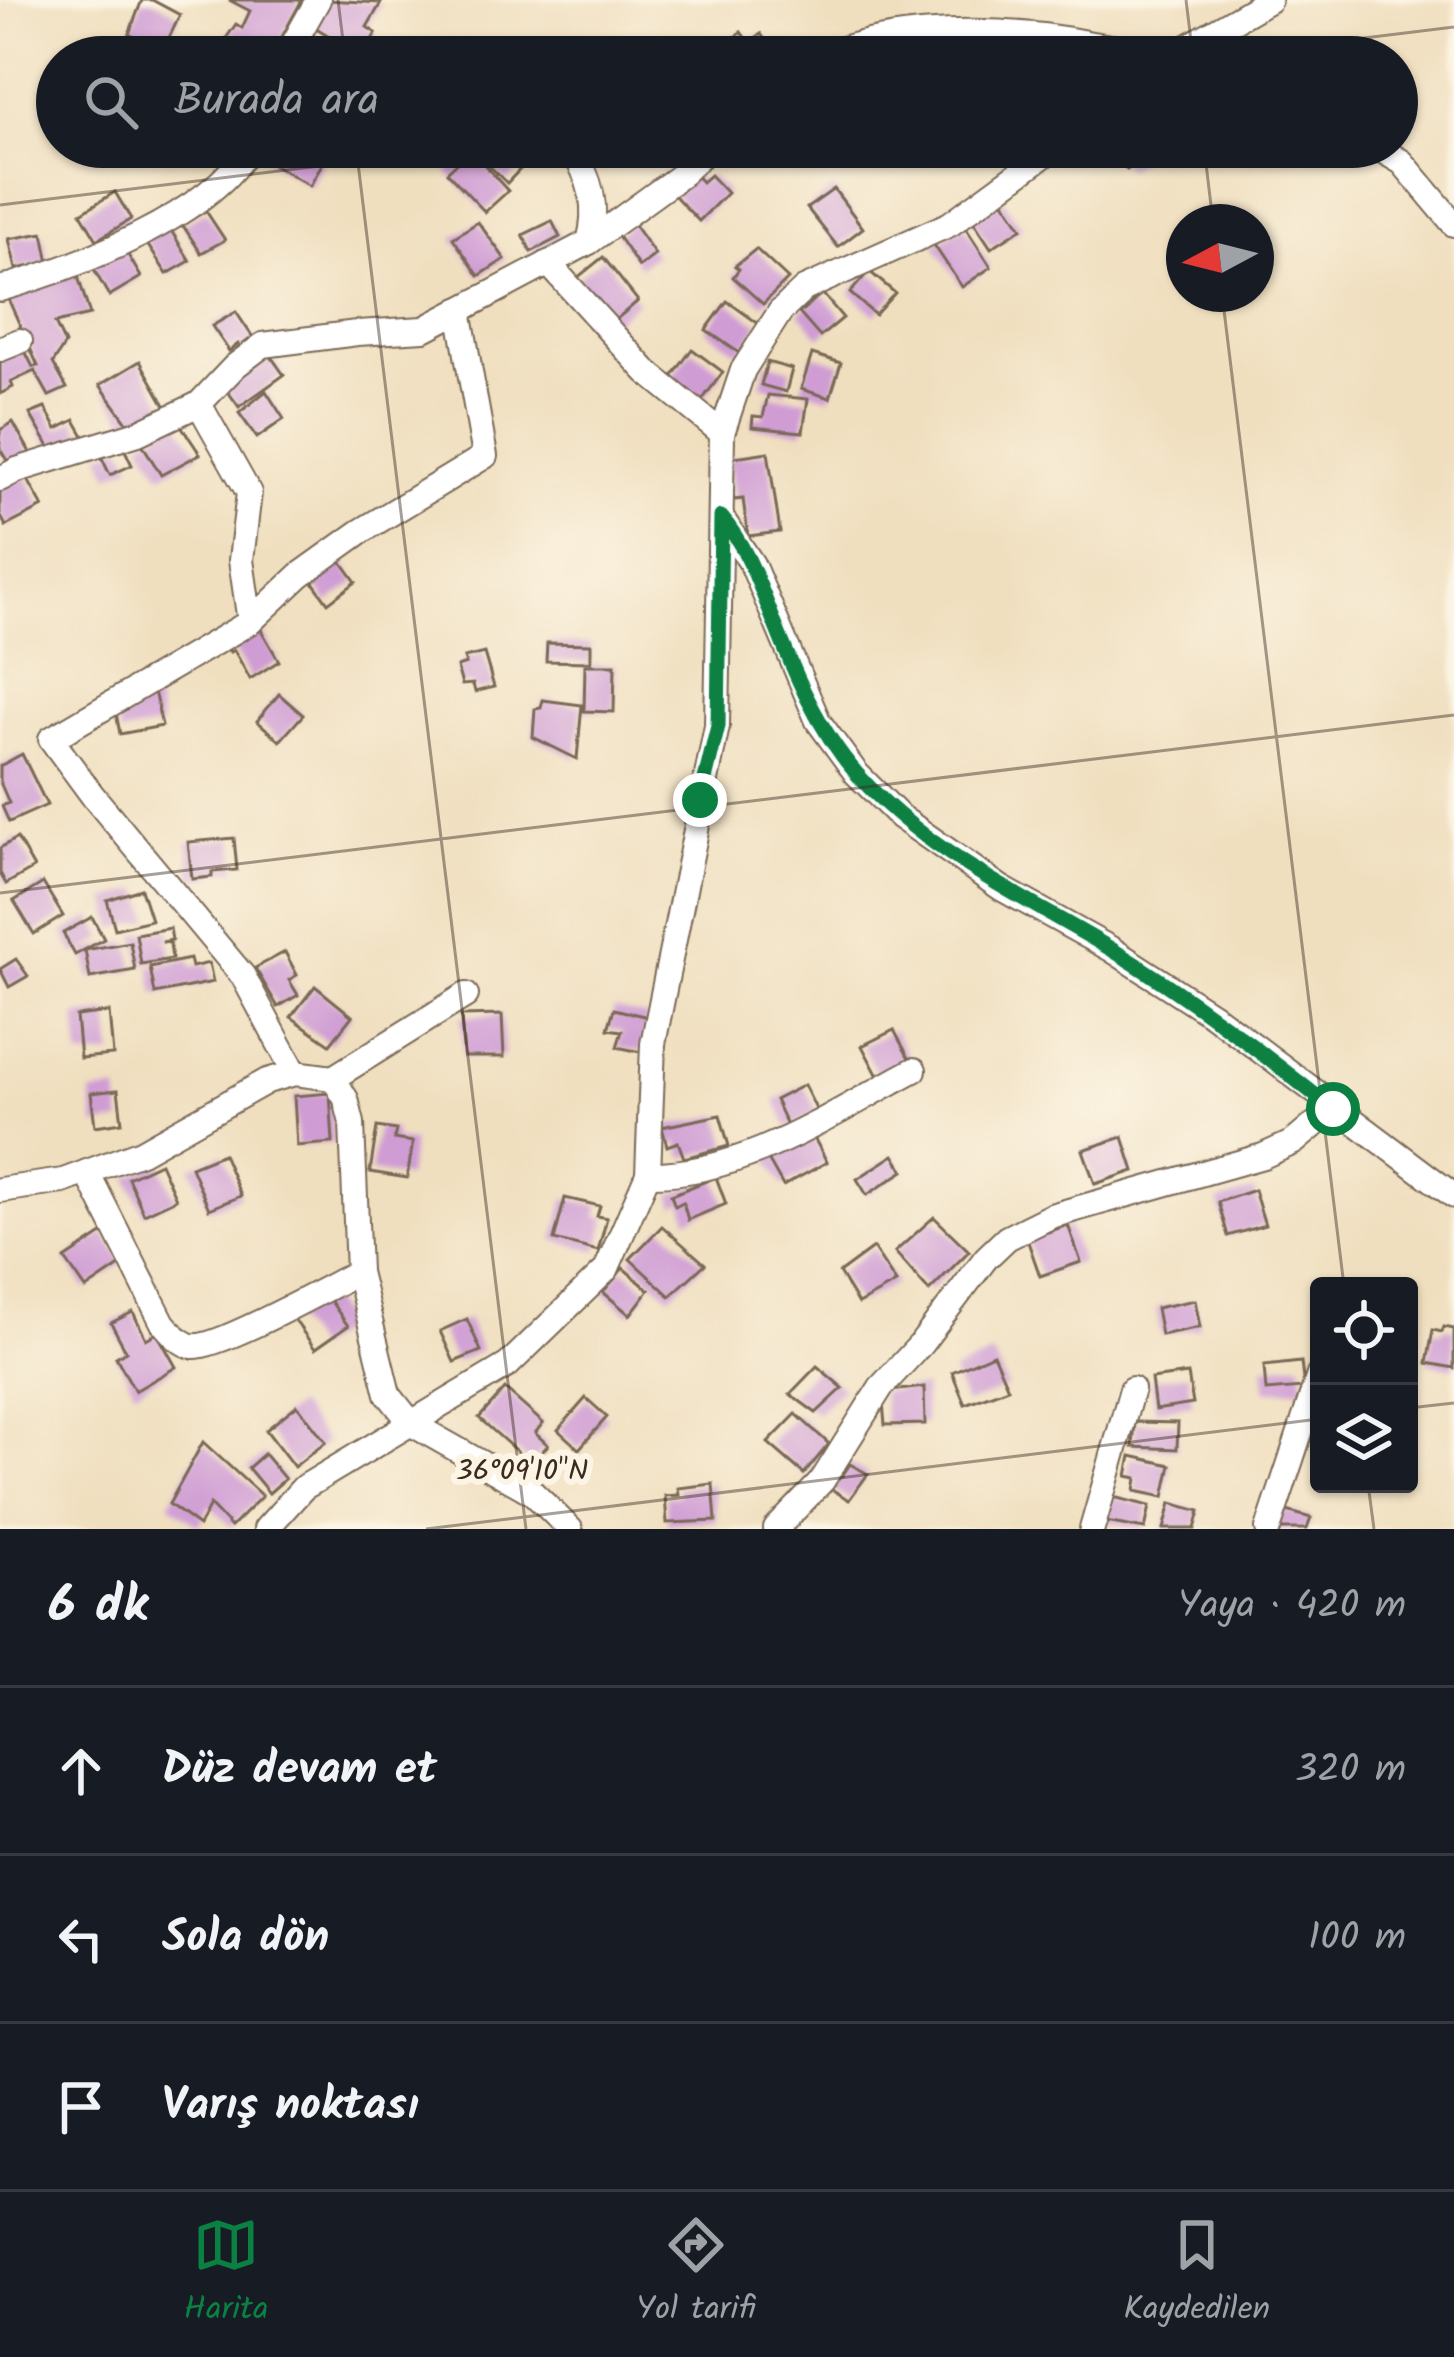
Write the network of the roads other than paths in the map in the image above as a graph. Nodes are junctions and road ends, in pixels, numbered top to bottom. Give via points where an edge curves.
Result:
1 (318, 0) edge
2 (1269, 0) edge
3 (298, 36) edge
4 (928, 36) edge
5 (1043, 36) edge
6 (1215, 36) edge
7 (236, 168) edge
8 (583, 168) edge
9 (688, 168) edge
10 (1026, 168) edge
11 (1406, 168) edge
12 (1454, 224) edge
13 (589, 242) junction
14 (548, 263) junction
15 (0, 290) edge
16 (459, 310) junction
17 (199, 404) junction
18 (722, 433) junction
19 (0, 478) edge
20 (721, 517) junction
21 (250, 622) junction
22 (466, 995) dead end
23 (914, 1070) dead end
24 (296, 1073) junction
25 (333, 1078) junction
26 (1333, 1109) junction
27 (87, 1172) junction
28 (648, 1174) junction
29 (0, 1190) edge
30 (1454, 1196) edge
31 (358, 1272) junction
32 (1316, 1385) edge
33 (1132, 1389) dead end
34 (412, 1424) junction
35 (266, 1529) edge
36 (570, 1529) edge
37 (776, 1529) edge
38 (1093, 1529) edge
39 (1268, 1529) edge

1 - 3 street
2 - 6 street
4 - 5 street
7 - 15 street via 89,261
8 - 13 street via 595,222
9 - 13 street
10 - 18 street via 950,224 804,289 742,370
11 - 12 street
13 - 14 street
14 - 16 street
14 - 18 street via 646,372
16 - 17 street via 424,329 263,345
16 - 21 street via 485,456 300,574
17 - 19 street
17 - 21 street via 249,493 241,560
18 - 20 street
20 - 26 street via 752,564 818,721 900,817 1001,888 1213,1015
20 - 28 street via 718,726 653,1044
21 - 24 street via 51,739 243,976
22 - 25 street
23 - 28 street via 753,1153 684,1174
24 - 25 street
24 - 27 street
25 - 31 street via 352,1123
26 - 30 street
26 - 37 street via 1263,1156 1051,1216 1007,1238 881,1387 822,1481
27 - 29 street
27 - 31 street via 163,1323 195,1348
28 - 34 street via 606,1270 508,1365
31 - 34 street via 388,1394
32 - 39 street
33 - 38 street
34 - 35 street via 303,1488
34 - 36 street via 532,1492

